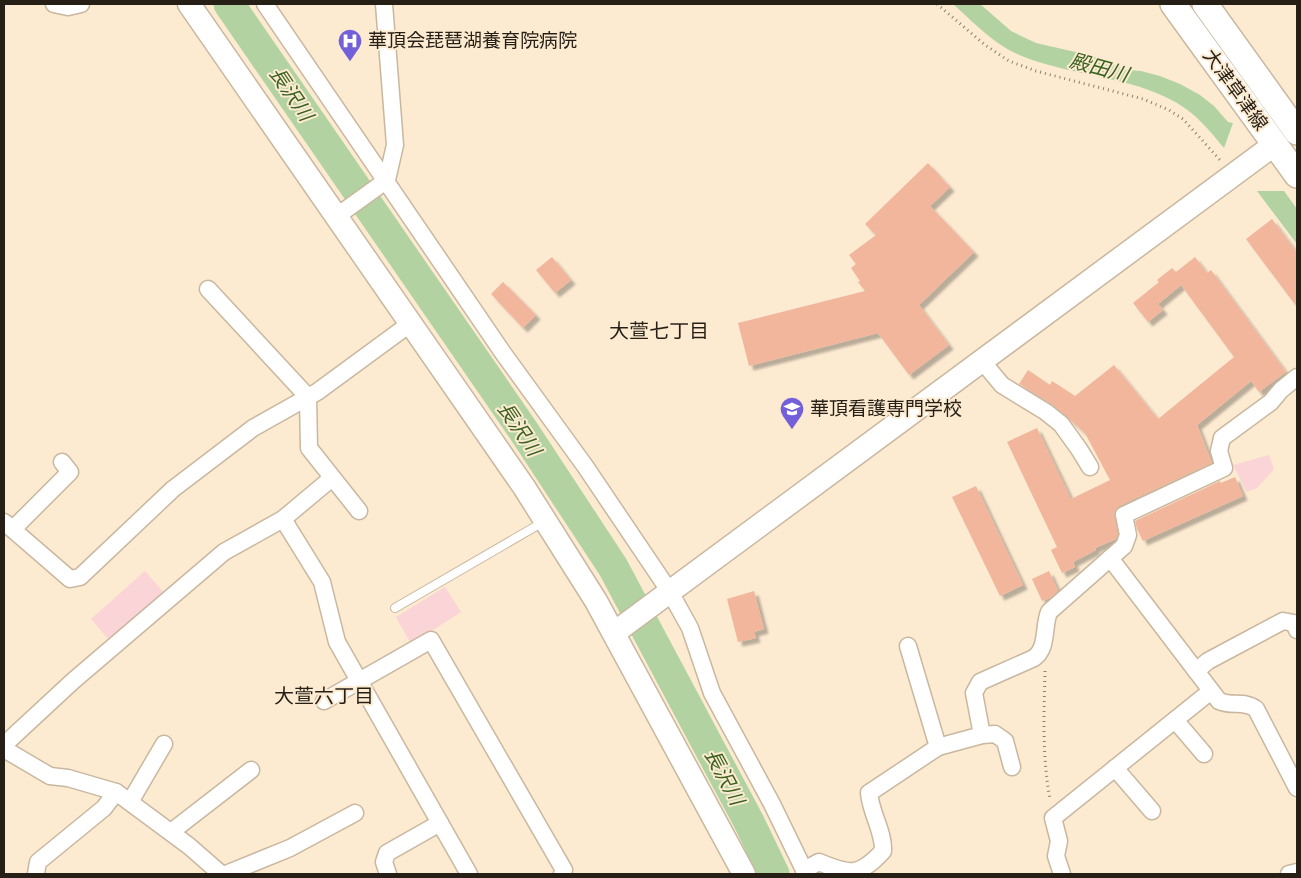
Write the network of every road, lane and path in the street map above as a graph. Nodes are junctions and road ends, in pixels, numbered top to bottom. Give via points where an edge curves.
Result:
1 (54, 4) edge
2 (81, 4) edge
3 (189, 4) edge
4 (265, 4) edge
5 (384, 4) edge
6 (937, 4) edge
7 (1173, 4) edge
8 (1205, 4) edge
9 (1297, 130) edge
10 (1275, 144) junction
11 (1232, 175) junction
12 (1297, 175) edge
13 (384, 182) junction
14 (341, 213) junction
15 (208, 289) dead end
16 (411, 323) junction
17 (982, 361) junction
18 (1297, 377) edge
19 (308, 397) junction
20 (62, 462) dead end
21 (1090, 467) dead end
22 (332, 478) junction
23 (359, 511) dead end
24 (283, 519) junction
25 (545, 521) junction
26 (8, 526) edge
27 (1110, 558) junction
28 (666, 595) junction
29 (395, 608) dead end
30 (619, 630) junction
31 (1297, 630) edge
32 (908, 646) dead end
33 (1040, 654) junction
34 (1196, 671) junction
35 (358, 682) junction
36 (1211, 691) junction
37 (324, 701) dead end
38 (1175, 720) junction
39 (982, 736) junction
40 (164, 744) dead end
41 (4, 745) edge
42 (938, 747) junction
43 (4, 749) edge
44 (1204, 754) dead end
45 (1012, 766) dead end
46 (1115, 768) junction
47 (251, 770) dead end
48 (1297, 788) edge
49 (116, 792) junction
50 (130, 802) junction
51 (1152, 811) dead end
52 (355, 813) dead end
53 (1053, 818) junction
54 (440, 823) junction
55 (171, 832) junction
56 (805, 872) edge
57 (1297, 872) edge
58 (36, 874) edge
59 (221, 874) edge
60 (226, 874) edge
61 (388, 874) edge
62 (469, 874) edge
63 (562, 874) edge
64 (744, 874) edge
65 (1062, 874) edge
66 (1289, 874) edge

1 - 2 street via 68,7
3 - 14 street
4 - 13 street
5 - 13 street via 395,145
6 - 11 path via 986,46 1009,61 1143,99 1169,110 1183,119
7 - 10 main road, 大津草津線
8 - 9 main road, 大津草津線
9 - 10 main road
10 - 11 street
10 - 12 main road, 大津草津線
11 - 17 street
13 - 14 street
13 - 28 street via 585,466
14 - 16 street
15 - 19 street
16 - 19 street
16 - 25 street
17 - 21 street via 1002,385 1061,424
17 - 28 street
18 - 27 street via 1222,438 1219,451 1224,468 1124,515 1128,535 1124,546
19 - 22 street via 309,448
19 - 26 street via 253,428 173,489 80,576 70,579
20 - 26 street via 70,472
22 - 23 street
22 - 24 street
24 - 35 street via 322,582 337,642
24 - 41 street via 224,552 73,681
25 - 29 lane
25 - 30 street via 596,601
27 - 33 street via 1049,612
27 - 34 street
28 - 30 street
28 - 56 street via 690,628 712,693
30 - 64 street
31 - 34 street via 1294,623 1283,620 1208,661
32 - 42 street
33 - 39 street via 980,682 974,693
33 - 53 path via 1045,666 1046,776
34 - 36 street
35 - 37 street
35 - 54 street
35 - 63 street via 431,640 564,870
36 - 38 street
36 - 48 street via 1225,704 1250,704 1256,709
38 - 44 street
38 - 46 street
39 - 42 street
39 - 45 street via 995,734 1005,741
40 - 50 street
42 - 56 street via 870,793 870,806 883,843 883,851 872,863 858,870 842,871 819,862
43 - 49 street via 50,776
46 - 51 street
46 - 53 street
47 - 55 street
49 - 50 street
49 - 58 street via 104,808 38,862
50 - 55 street
52 - 60 street via 290,848
53 - 65 street via 1059,840 1056,856
54 - 61 street via 387,853 384,862
54 - 62 street
55 - 59 street
57 - 66 street

